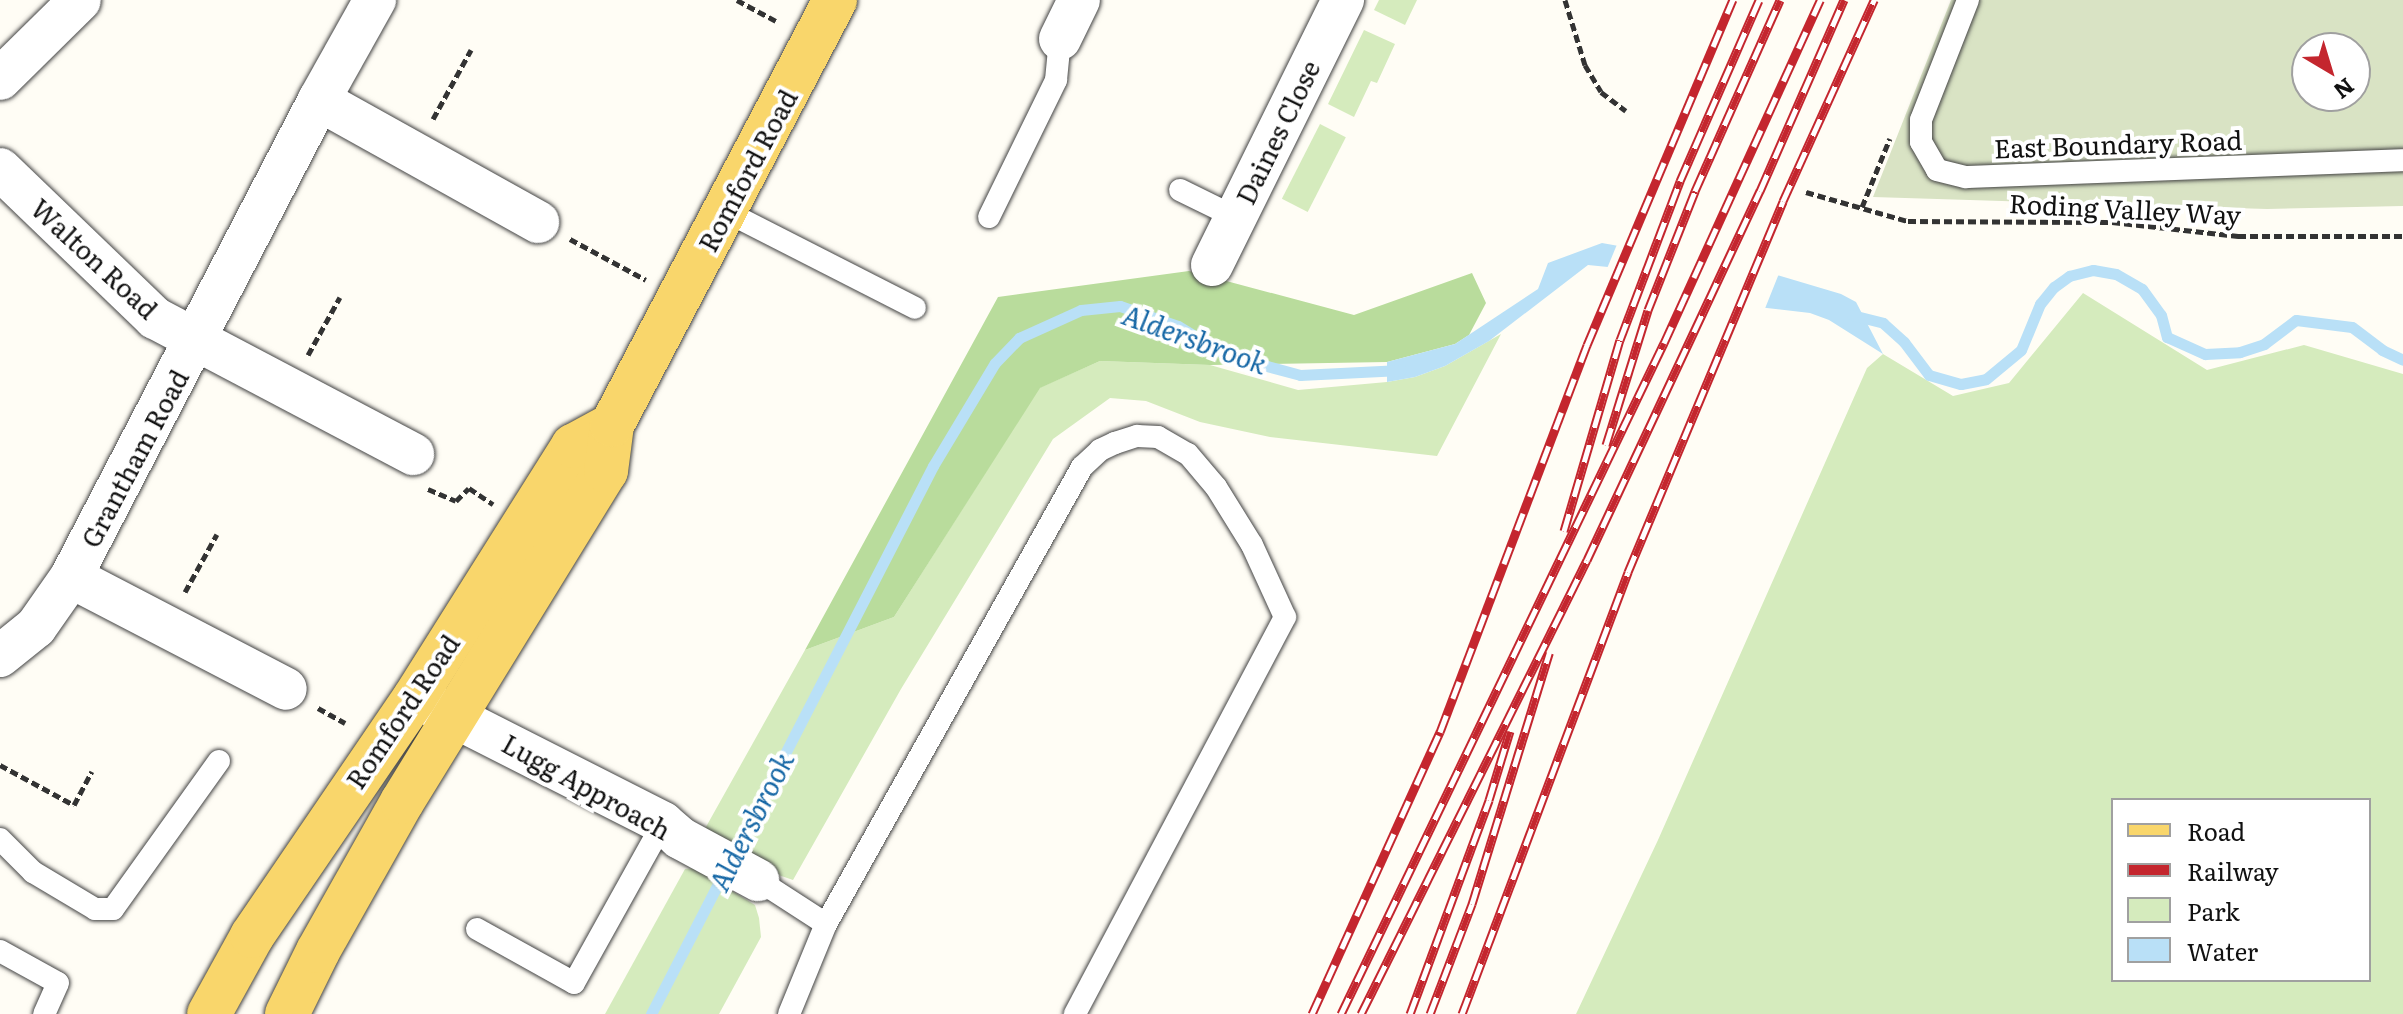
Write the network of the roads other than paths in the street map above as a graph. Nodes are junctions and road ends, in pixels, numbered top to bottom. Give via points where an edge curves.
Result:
1 (80, 0) edge
2 (375, 0) edge
3 (835, 0) edge
4 (1079, 0) edge
5 (1343, 0) edge
6 (1968, 0) edge
7 (1060, 39) joint
8 (0, 79) edge
9 (319, 100) junction
10 (2403, 160) edge
11 (0, 169) edge
12 (1180, 190) dead end
13 (725, 211) junction
14 (989, 217) dead end
15 (1235, 217) junction
16 (538, 222) road end
17 (1212, 265) dead end
18 (915, 308) dead end
19 (197, 339) junction
20 (612, 425) junction
21 (417, 470) road end
22 (71, 577) junction
23 (0, 656) edge
24 (286, 689) dead end
25 (415, 697) junction
26 (456, 717) junction
27 (219, 761) dead end
28 (672, 830) junction
29 (0, 839) edge
30 (758, 880) joint
31 (826, 924) junction
32 (477, 929) dead end
33 (0, 951) edge
34 (44, 1014) edge
35 (209, 1014) edge
36 (287, 1014) edge
37 (789, 1014) edge
38 (1075, 1014) edge

1 - 8 street
2 - 9 street, Grantham Road
3 - 13 main road, Romford Road
4 - 7 street
5 - 15 street, Daines Close
6 - 10 lane, East Boundary Road via 1921,120 1921,142 1937,170 1966,177
7 - 14 lane via 1056,80
9 - 16 street
9 - 19 street, Grantham Road
11 - 19 street, Walton Road via 155,318
12 - 15 lane
13 - 18 lane
13 - 20 main road, Romford Road
15 - 17 street, Daines Close
19 - 21 street, Grantham Road via 290,388
19 - 22 street, Grantham Road
20 - 25 main road, Romford Road via 573,446
20 - 26 main road, Romford Road via 606,471
22 - 23 street, Grantham Road via 36,627
22 - 24 street, Grantham Road
25 - 26 street, Lugg Approach
25 - 35 main road, Romford Road via 252,936
26 - 28 street, Lugg Approach
26 - 36 main road, Romford Road via 402,802
27 - 29 lane via 113,909 95,909 46,879
28 - 30 street, Lugg Approach
28 - 32 lane via 574,983
30 - 31 lane
31 - 37 lane
31 - 38 lane via 1082,467 1115,443 1158,437 1188,454 1216,487 1252,545 1285,617
33 - 34 lane via 58,983

